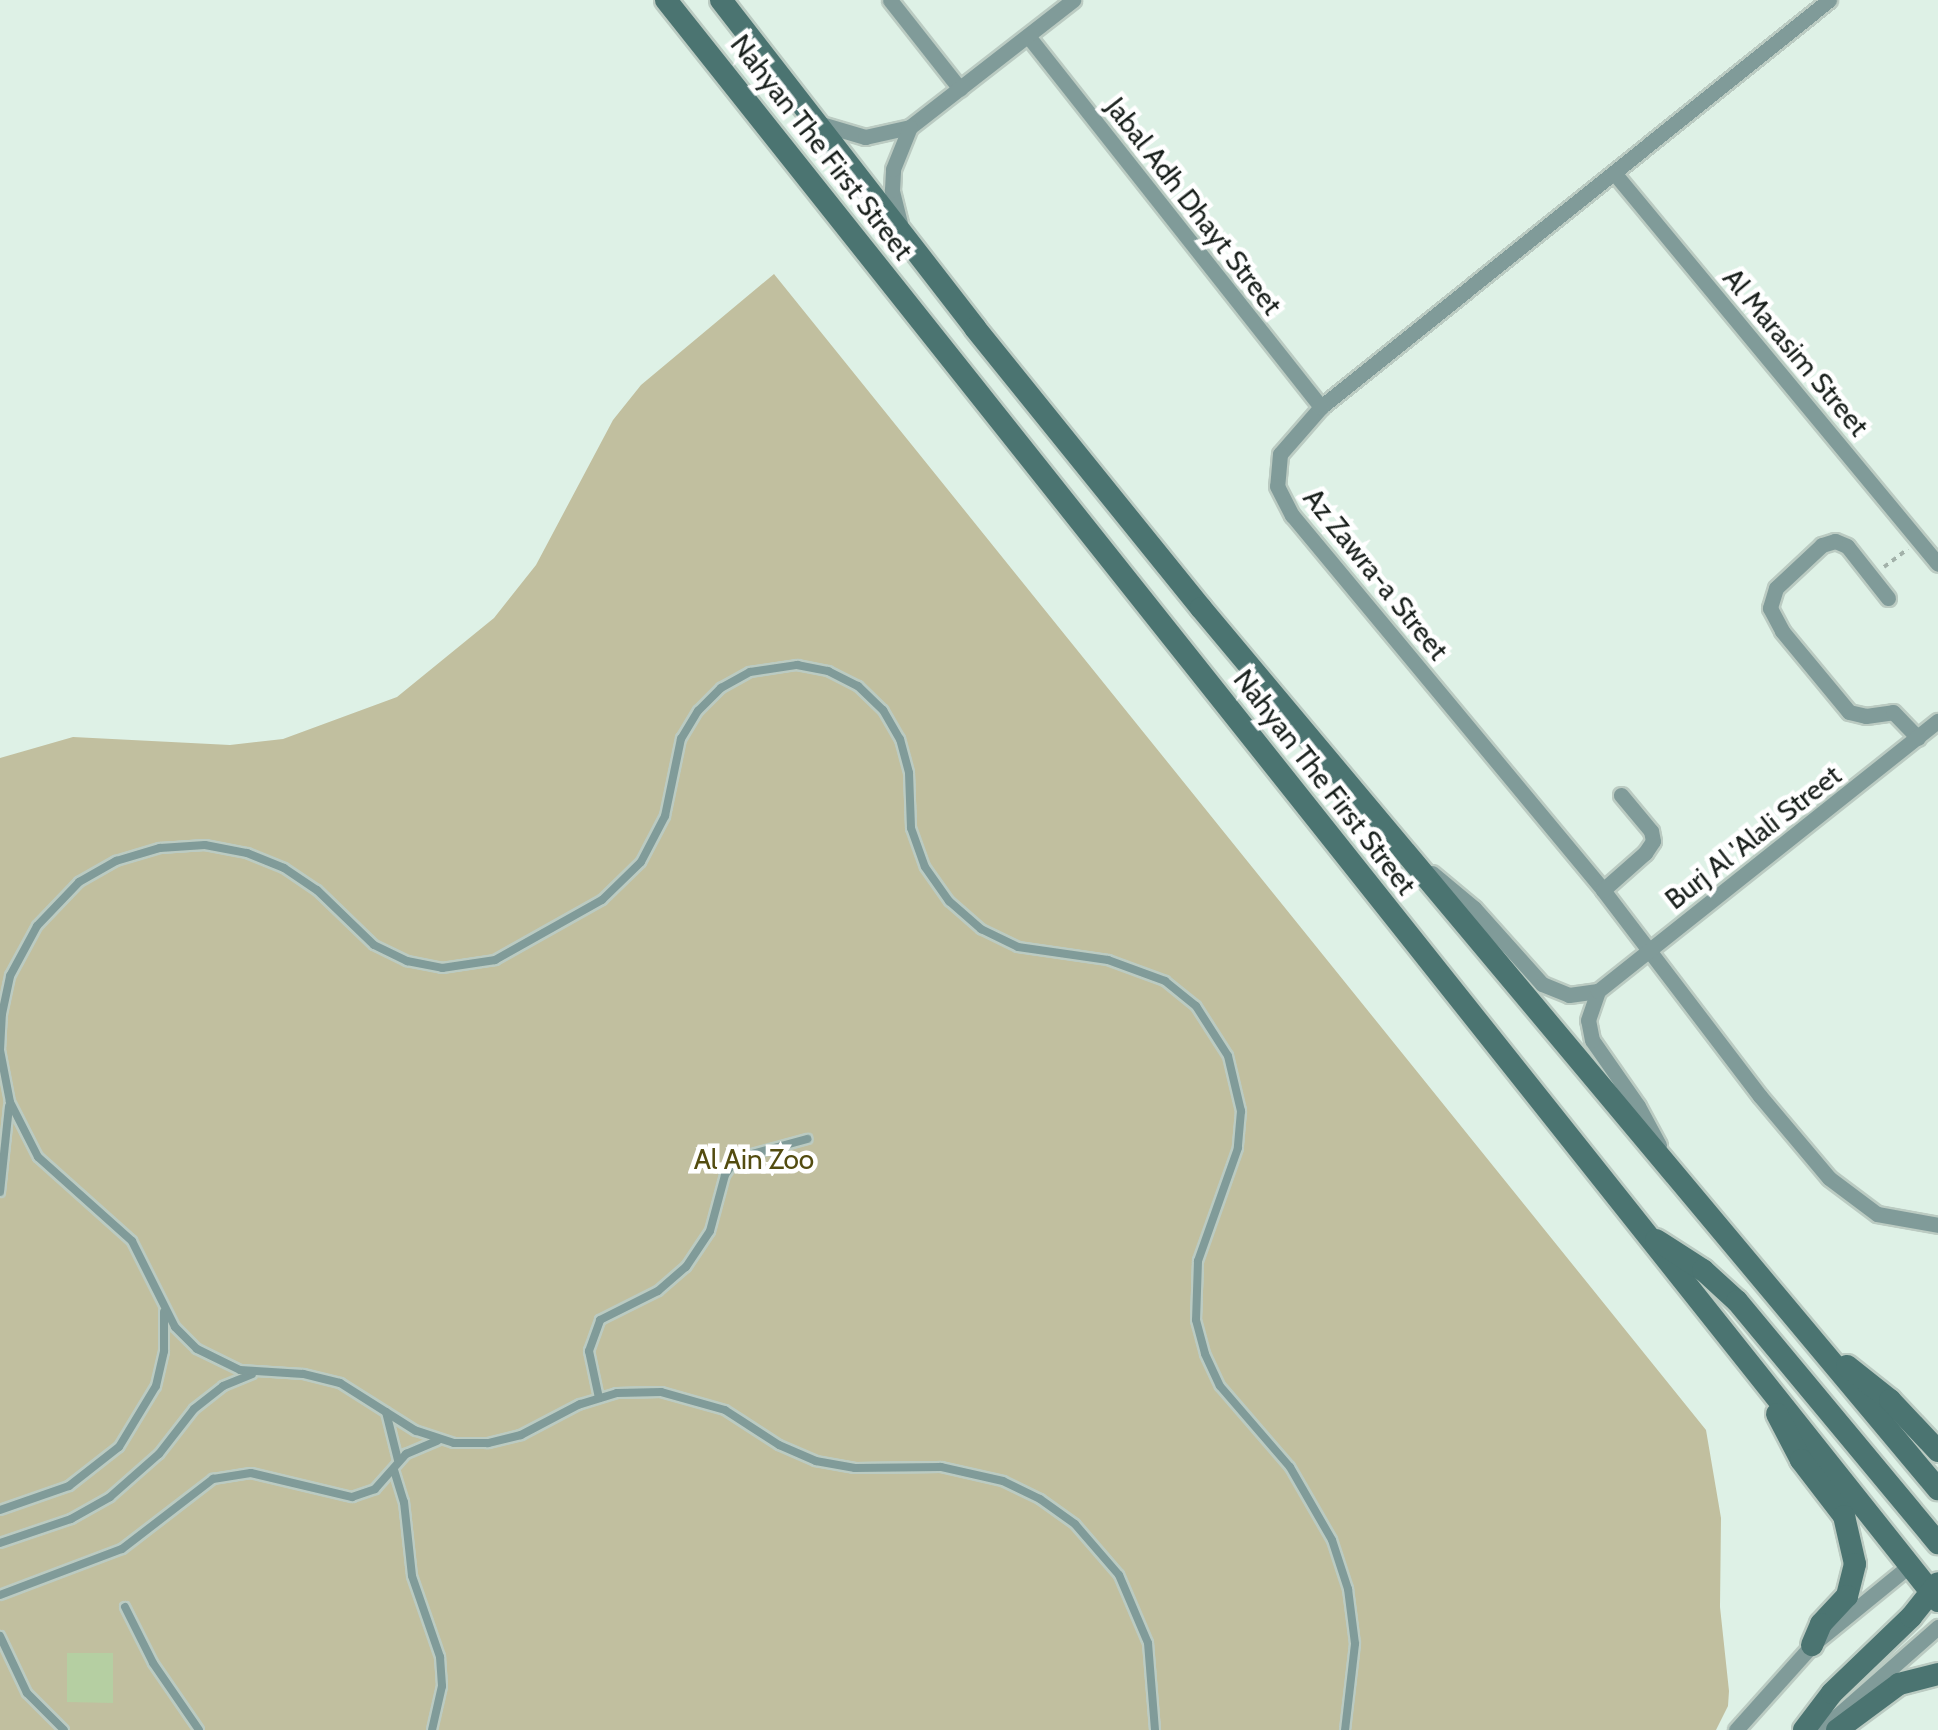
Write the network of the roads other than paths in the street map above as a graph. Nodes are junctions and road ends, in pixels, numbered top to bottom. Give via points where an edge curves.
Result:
1 (666, 0) edge
2 (721, 0) edge
3 (890, 0) edge
4 (1073, 0) edge
5 (1829, 0) edge
6 (1028, 36) junction
7 (960, 89) junction
8 (821, 124) junction
9 (910, 127) junction
10 (1615, 174) junction
11 (904, 236) junction
12 (1322, 407) junction
13 (1938, 564) edge
14 (1888, 598) dead end
15 (1938, 721) edge
16 (1918, 738) junction
17 (1621, 795) dead end
18 (1408, 859) junction
19 (1603, 890) junction
20 (1649, 951) junction
21 (1598, 991) junction
22 (10, 1102) junction
23 (808, 1139) dead end
24 (1666, 1160) junction
25 (0, 1192) edge
26 (1938, 1225) edge
27 (1644, 1234) junction
28 (164, 1308) junction
29 (1827, 1354) junction
30 (257, 1372) junction
31 (1771, 1392) junction
32 (598, 1398) junction
33 (386, 1412) junction
34 (440, 1440) junction
35 (1938, 1451) edge
36 (398, 1460) junction
37 (394, 1470) junction
38 (1938, 1489) edge
39 (0, 1510) edge
40 (1938, 1542) edge
41 (0, 1543) edge
42 (1910, 1566) junction
43 (1936, 1587) edge
44 (0, 1595) edge
45 (125, 1607) dead end
46 (1938, 1628) edge
47 (0, 1636) edge
48 (1812, 1645) junction
49 (1938, 1674) edge
50 (64, 1730) edge
51 (199, 1730) edge
52 (432, 1730) edge
53 (1155, 1730) edge
54 (1345, 1730) edge
55 (1736, 1730) edge
56 (1804, 1730) edge
57 (1821, 1730) edge
58 (1837, 1730) edge

1 - 27 main road, Nahyan The First Street
2 - 8 main road, Nahyan The First Street
3 - 7 street
4 - 6 street
5 - 10 street, Az Zawra-a Street
6 - 7 street
6 - 12 street, Jabal Adh Dhayt Street
7 - 9 street
8 - 9 street via 865,137
8 - 11 main road, Nahyan The First Street
9 - 11 street via 892,190
10 - 12 street, Az Zawra-a Street
10 - 13 street, Al Marasim Street
11 - 18 main road, Nahyan The First Street
12 - 19 street, Az Zawra-a Street via 1280,454 1283,502
14 - 16 street via 1847,546 1828,542 1776,588 1770,608 1849,712 1894,712
15 - 16 street, Burj Al 'Alali Street
16 - 20 street, Burj Al 'Alali Street
17 - 19 street via 1652,840
18 - 21 street via 1459,894 1542,984 1569,994
18 - 24 main road, Nahyan The First Street
19 - 20 street, Az Zawra-a Street
20 - 21 street, Burj Al 'Alali Street
20 - 26 street, Az Zawra-a Street via 1843,1192 1896,1221
21 - 24 street via 1588,1020 1592,1040
22 - 25 lane
22 - 28 lane via 45,1164 132,1241
22 - 54 lane via 0,1032 18,959 63,895 116,861 182,845 248,852 302,878 390,954 425,966 478,965 511,954 629,876 665,816 681,739 722,688 750,672 780,666 842,677 893,724 906,756 917,848 936,885 964,916 1018,947 1148,972 1196,1006 1228,1056 1238,1092 1238,1148 1198,1261 1196,1320 1220,1386 1308,1493 1341,1564 1355,1644
23 - 32 lane via 737,1158 710,1231 686,1266 647,1298 600,1320 589,1351
24 - 29 main road, Nahyan The First Street
27 - 31 main road, Nahyan The First Street
27 - 40 main road via 1684,1256 1737,1301
28 - 30 lane via 197,1349
28 - 39 lane via 156,1386 119,1447 69,1486
29 - 35 main road via 1878,1390
29 - 38 main road, Nahyan The First Street
30 - 33 lane via 322,1378
30 - 41 lane via 223,1386 194,1409 159,1454 110,1497 72,1519
31 - 42 main road, Nahyan The First Street
31 - 48 main road via 1791,1444 1844,1516 1855,1564 1851,1588 1820,1624
32 - 34 lane via 504,1440
32 - 53 lane via 639,1391 683,1395 816,1460 855,1468 964,1470 1040,1500 1090,1539 1131,1597 1152,1667
33 - 34 lane
33 - 36 lane
34 - 36 lane
36 - 37 lane
37 - 44 lane via 375,1489 352,1497 268,1475 226,1476 194,1490 122,1549
37 - 52 lane via 412,1576 440,1657 442,1686
40 - 42 main road
42 - 43 main road
42 - 48 street
43 - 56 main road
45 - 51 lane
46 - 57 street
47 - 50 lane via 27,1693
48 - 55 street
49 - 58 main road via 1899,1684

